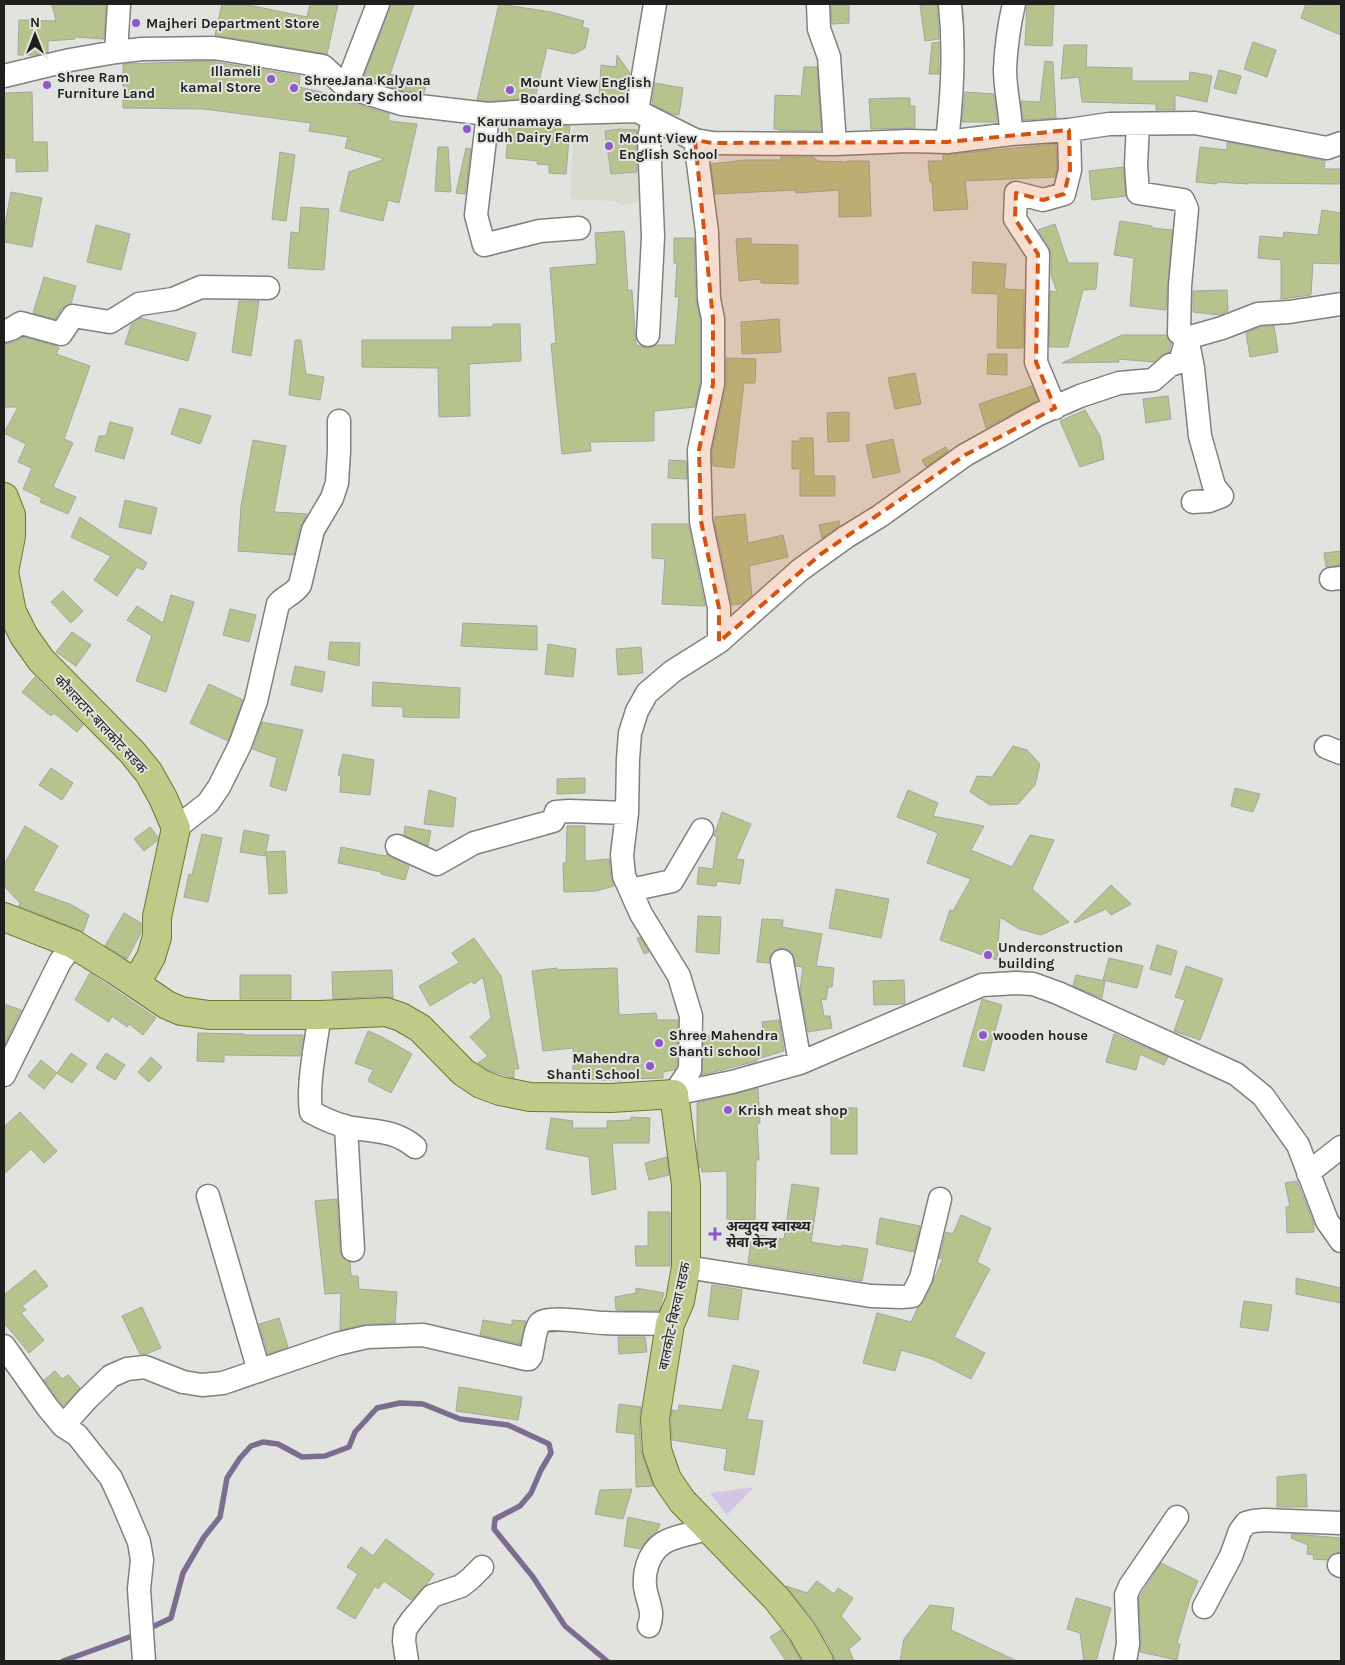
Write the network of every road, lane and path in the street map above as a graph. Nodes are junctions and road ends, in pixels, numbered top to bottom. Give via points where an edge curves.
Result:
1 (118, 4) edge
2 (378, 4) edge
3 (655, 4) edge
4 (818, 4) edge
5 (950, 4) edge
6 (1014, 4) edge
7 (116, 52) junction
8 (4, 76) edge
9 (346, 86) junction
10 (488, 114) junction
11 (645, 115) junction
12 (1138, 124) junction
13 (1069, 130) junction
14 (1011, 134) junction
15 (695, 140) junction
16 (948, 142) junction
17 (835, 144) junction
18 (1341, 144) edge
19 (579, 228) dead end
20 (268, 288) dead end
21 (1341, 304) edge
22 (4, 331) edge
23 (648, 335) dead end
24 (1187, 338) junction
25 (1055, 408) junction
26 (339, 421) dead end
27 (4, 497) edge
28 (1193, 502) dead end
29 (719, 642) junction
30 (628, 814) junction
31 (176, 828) junction
32 (702, 830) dead end
33 (397, 846) dead end
34 (631, 890) junction
35 (4, 917) edge
36 (74, 944) junction
37 (782, 961) dead end
38 (136, 983) junction
39 (320, 1015) junction
40 (800, 1063) junction
41 (4, 1076) edge
42 (674, 1094) junction
43 (346, 1127) junction
44 (415, 1147) dead end
45 (1341, 1147) edge
46 (1308, 1173) junction
47 (208, 1196) dead end
48 (940, 1199) dead end
49 (1341, 1241) edge
50 (353, 1250) dead end
51 (686, 1267) junction
52 (670, 1324) junction
53 (4, 1346) edge
54 (259, 1371) junction
55 (63, 1426) junction
56 (1177, 1517) dead end
57 (1341, 1523) edge
58 (708, 1528) junction
59 (482, 1567) dead end
60 (1204, 1607) dead end
61 (649, 1626) dead end
62 (144, 1661) edge
63 (406, 1661) edge
64 (819, 1661) edge
65 (1125, 1661) edge

1 - 7 street
2 - 9 street
3 - 11 street
4 - 17 street via 818,29 829,56
5 - 16 street via 954,39
6 - 14 street via 1005,70
7 - 8 street
7 - 9 street via 214,48 323,66
9 - 10 street via 402,104
10 - 11 street via 530,111
10 - 19 street via 476,215 484,245 540,231
11 - 15 street
11 - 23 street via 653,236
12 - 13 street via 1109,124
12 - 18 street via 1195,123 1327,148
12 - 24 street via 1138,192 1183,200 1187,210 1180,286 1180,333
13 - 14 street
13 - 25 street via 1070,170 1064,194 1043,200 1016,194 1015,219 1038,254 1036,362
14 - 16 street
15 - 17 street via 712,143
15 - 29 street via 707,232 709,300 713,319 713,384 699,450 701,521 719,608
16 - 17 street
20 - 22 street via 201,287 173,299 139,304 110,322 73,316 61,334 21,323
21 - 24 street via 1258,314
24 - 25 street via 1180,362 1170,365 1153,380 1119,383
24 - 28 street via 1200,436 1214,486 1222,496
25 - 29 street via 965,455 821,554
26 - 31 street via 340,451 332,498 313,530 300,586 278,604 256,701 240,745 208,803
27 - 31 main road, कौशलटार-बालकोट सडक via 11,515 11,536 4,572 12,612 24,636 41,660 138,759 164,798
29 - 30 street via 673,671 647,693 637,711 628,750
30 - 33 street via 556,812 553,821 474,844 437,864
30 - 34 street via 622,855 624,876
31 - 38 main road via 157,917 157,937 151,957
32 - 34 street via 672,881
34 - 42 street via 641,914 679,976 690,1016 690,1070
35 - 36 main road
36 - 38 main road
36 - 41 street via 60,962
37 - 40 street
38 - 39 main road via 181,1011 209,1015
39 - 42 main road via 386,1012 401,1017 420,1028 463,1072 500,1091 530,1097 611,1098
39 - 43 street via 311,1112
40 - 42 street
40 - 46 street via 982,985 1032,984 1236,1074 1263,1096 1298,1145
42 - 51 main road, बालकोट-बिरुवा सडक via 686,1185
43 - 44 street via 389,1133
43 - 50 street
45 - 46 street
46 - 49 street via 1327,1221
47 - 54 street
48 - 51 street via 921,1278 912,1296 871,1296
51 - 52 main road, बालकोट-बिरुवा सडक via 680,1301
52 - 54 street via 541,1321 529,1359 423,1335 367,1337 336,1344
52 - 58 main road, बालकोट-बिरुवा सडक via 655,1419 657,1450 667,1479 682,1501
53 - 55 street
54 - 55 street via 202,1386 145,1367 127,1369 111,1376
55 - 62 street via 77,1435 111,1478 139,1542
56 - 65 street via 1126,1596 1128,1644
57 - 60 street via 1264,1520 1246,1523
58 - 61 street via 662,1544 648,1562 646,1591 652,1610
58 - 64 main road, बालकोट-बिरुवा सडक via 776,1598 802,1631
59 - 63 street via 461,1586 432,1596 411,1621 405,1630

